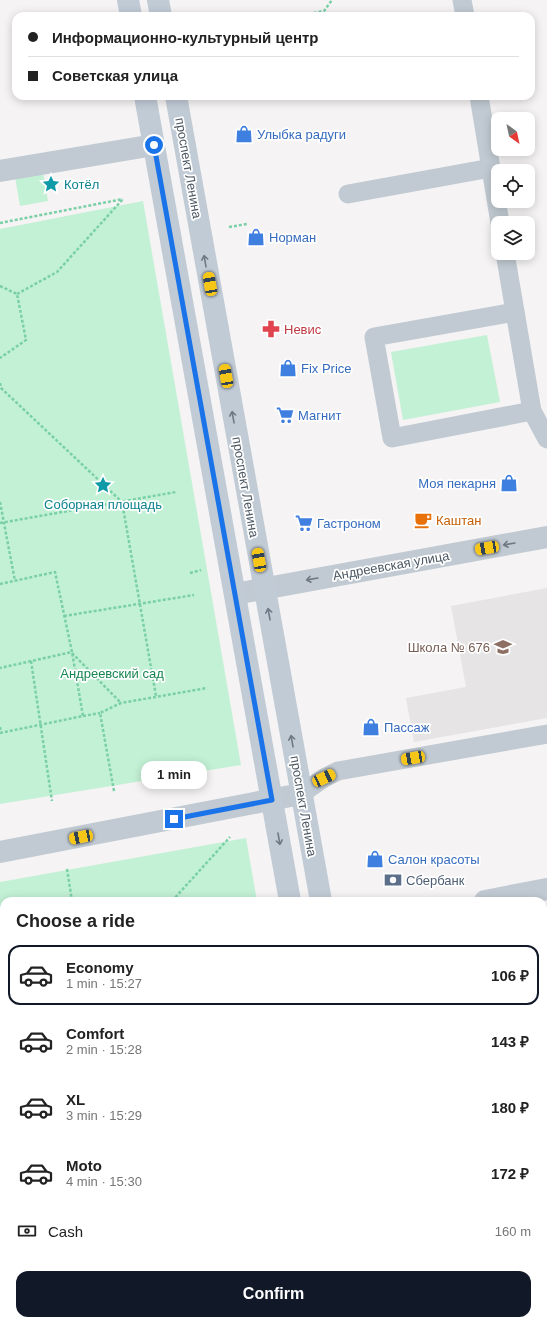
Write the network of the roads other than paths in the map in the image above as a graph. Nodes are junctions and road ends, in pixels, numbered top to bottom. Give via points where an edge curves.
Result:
1 (128, 0) edge
2 (158, 0) edge
3 (462, 0) edge
4 (130, 12) edge
5 (160, 12) edge
6 (464, 12) edge
7 (146, 100) edge
8 (177, 100) edge
9 (480, 100) edge
10 (154, 145) junction
11 (491, 168) joint
12 (0, 172) edge
13 (348, 194) dead end
14 (506, 260) edge
15 (515, 312) junction
16 (532, 411) junction
17 (547, 438) edge
18 (547, 537) edge
19 (264, 588) junction
20 (235, 594) junction
21 (547, 734) edge
22 (301, 794) junction
23 (272, 800) junction
24 (0, 852) edge
25 (547, 889) edge
26 (289, 897) edge
27 (320, 897) edge
28 (506, 897) edge

1 - 4 main road
2 - 5 main road
3 - 6 lane
7 - 10 main road
19 -> 8 main road, проспект Ленина
9 - 11 lane
10 - 12 street
10 - 20 main road
11 - 13 lane
14 - 15 lane
15 - 16 lane
15 - 16 lane via 374,337 392,438
16 - 17 lane
18 -> 19 street, Андреевская улица
19 - 20 street, Андреевская улица
22 -> 19 main road, проспект Ленина
20 - 23 main road
21 - 22 lane via 338,771
22 - 23 street
22 - 27 main road, проспект Ленина
23 - 24 street
23 -> 26 main road
25 - 28 street

